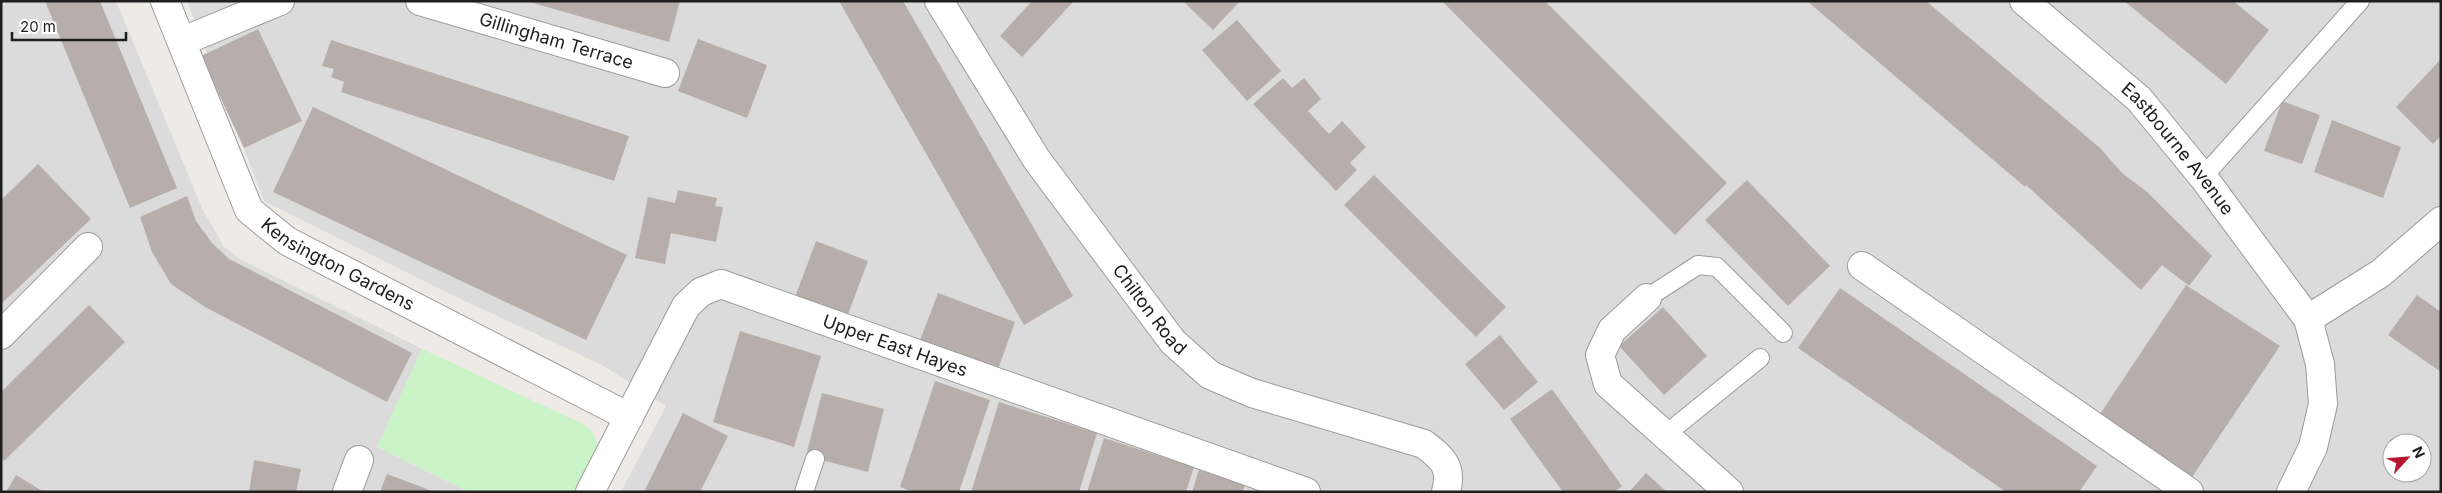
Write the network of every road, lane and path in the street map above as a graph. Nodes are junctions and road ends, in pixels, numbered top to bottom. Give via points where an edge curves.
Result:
1 (165, 1) edge
2 (280, 1) edge
3 (420, 1) edge
4 (940, 1) edge
5 (2024, 1) edge
6 (2360, 1) edge
7 (183, 41) junction
8 (665, 73) dead end
9 (2203, 177) junction
10 (2441, 221) edge
11 (88, 247) dead end
12 (1862, 266) dead end
13 (1647, 298) joint
14 (2308, 319) junction
15 (1783, 333) dead end
16 (1, 335) edge
17 (1760, 358) dead end
18 (629, 417) junction
19 (1665, 435) junction
20 (815, 459) dead end
21 (359, 460) dead end
22 (347, 492) edge
23 (590, 492) edge
24 (804, 492) edge
25 (1306, 492) edge
26 (1446, 492) edge
27 (1729, 492) edge
28 (2189, 492) edge
29 (2291, 492) edge

1 - 7 street, Kensington Gardens
2 - 7 street
3 - 8 street, Gillingham Terrace
4 - 26 street, Chilton Road via 1037,160 1173,342 1210,375 1252,393 1424,444 1443,460 1449,482
5 - 9 street, Eastbourne Avenue via 2139,99
6 - 9 lane
7 - 18 street, Kensington Gardens via 249,210 286,241
9 - 14 street, Eastbourne Avenue
10 - 14 street via 2381,273
11 - 16 street
12 - 28 street
13 - 15 lane via 1698,265 1717,267
13 - 19 street via 1612,330 1600,355 1608,384
14 - 29 street via 2320,364 2323,404 2312,447
17 - 19 lane
18 - 23 street, Upper East Hayes
18 - 25 street, Upper East Hayes via 686,306 702,292 721,284
19 - 27 street
20 - 24 lane
21 - 22 street

